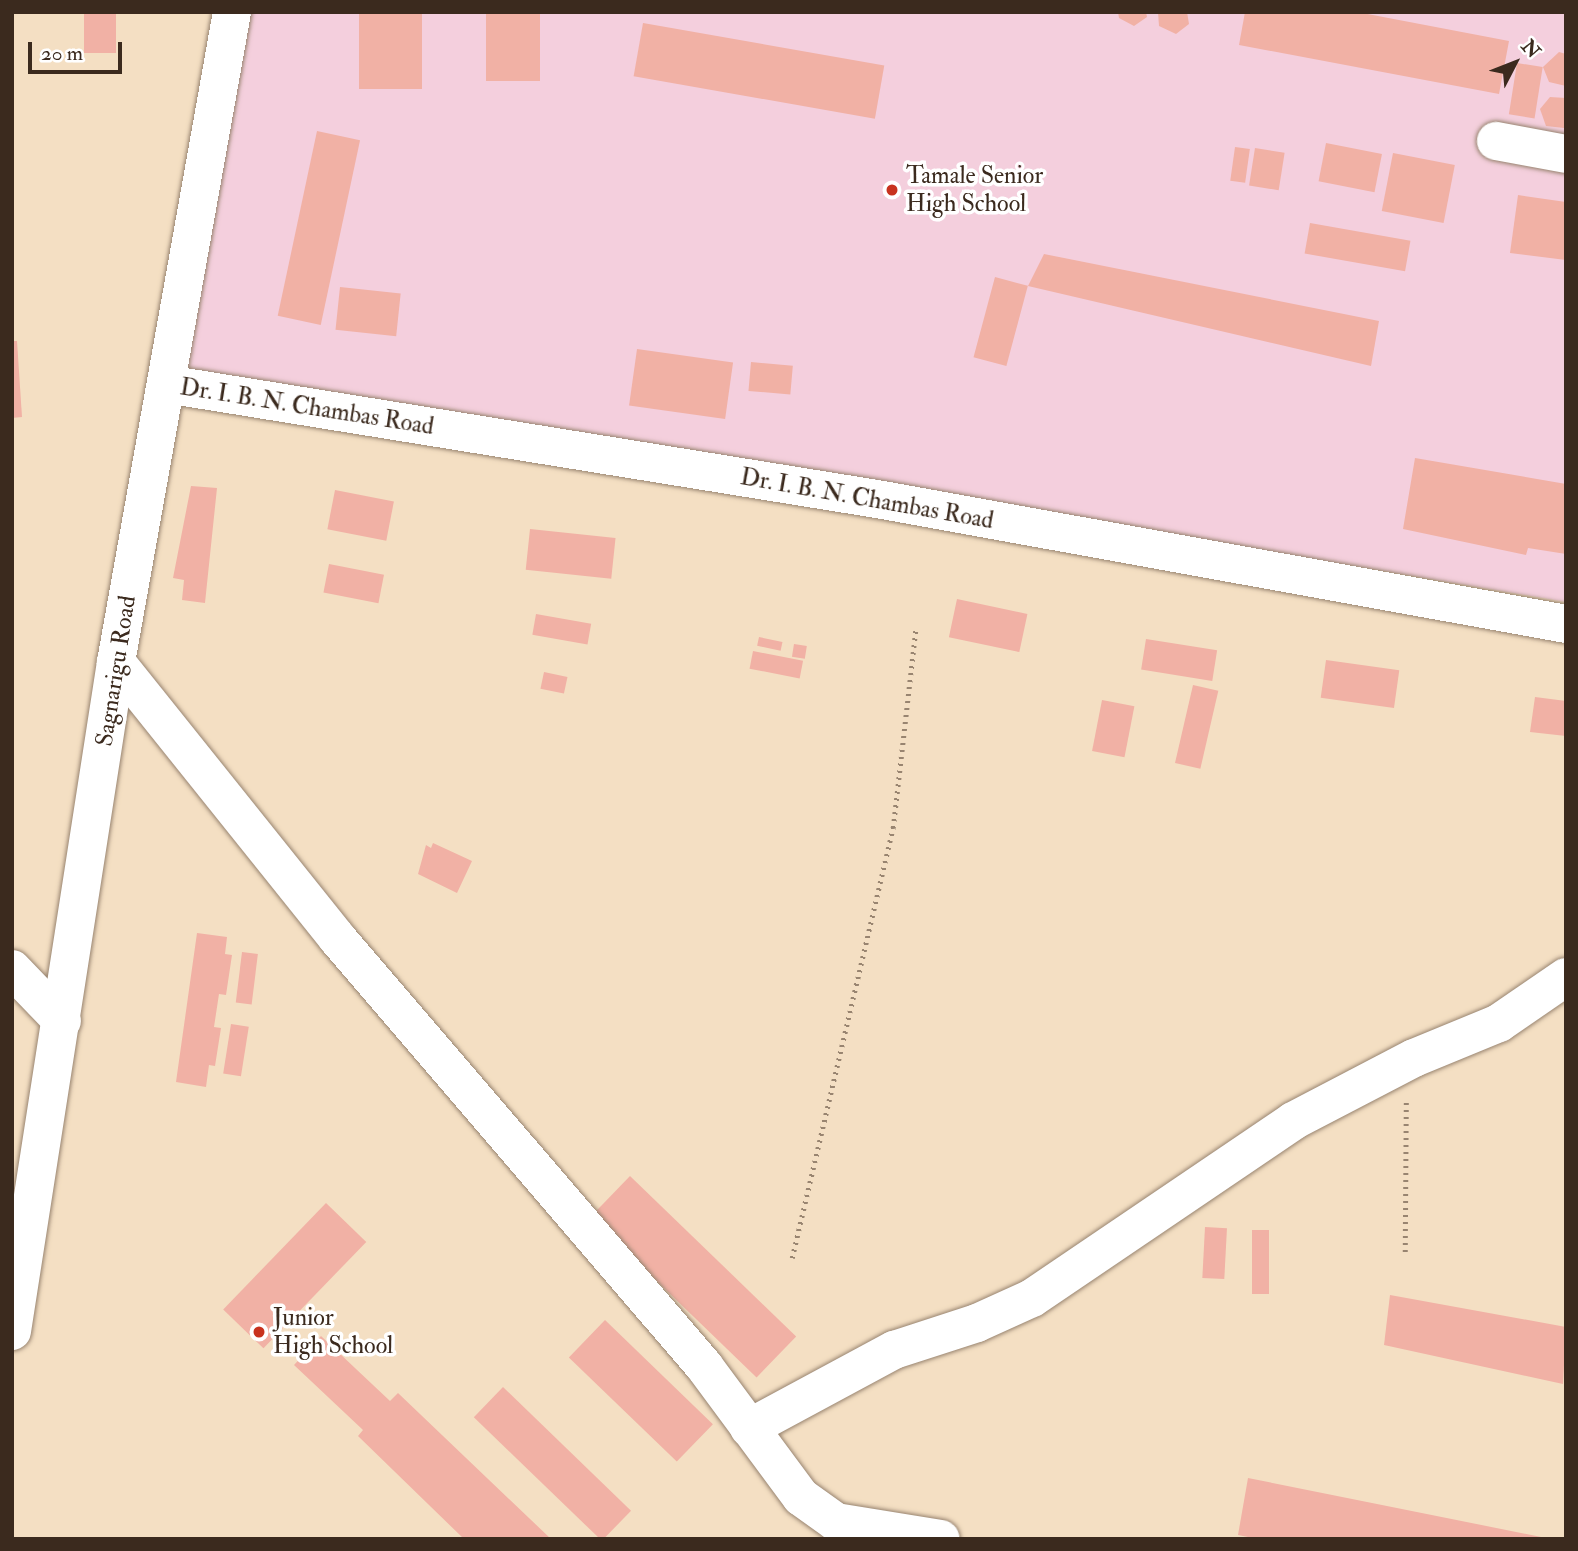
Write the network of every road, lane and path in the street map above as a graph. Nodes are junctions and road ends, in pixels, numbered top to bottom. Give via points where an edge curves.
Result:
1 (232, 12) edge
2 (1496, 141) dead end
3 (1566, 154) edge
4 (166, 384) junction
5 (1566, 624) edge
6 (916, 627) dead end
7 (116, 662) junction
8 (12, 969) edge
9 (1566, 977) edge
10 (62, 1021) junction
11 (1406, 1096) dead end
12 (1405, 1252) dead end
13 (792, 1258) dead end
14 (12, 1331) edge
15 (750, 1427) junction
16 (838, 1530) edge
17 (942, 1539) edge

1 - 4 street, Sagnarigu Road
2 - 3 street
4 - 5 street, Dr. I. B. N. Chambas Road via 877,499
4 - 7 street, Sagnarigu Road
6 - 13 path via 893,828
7 - 10 street, Sagnarigu Road
7 - 15 street via 337,938 704,1366
8 - 10 street
9 - 15 street via 1499,1023 1402,1064 1293,1122 1032,1298 977,1323 894,1350
10 - 14 street, Sagnarigu Road
11 - 12 path
15 - 16 street via 801,1497
16 - 17 street

